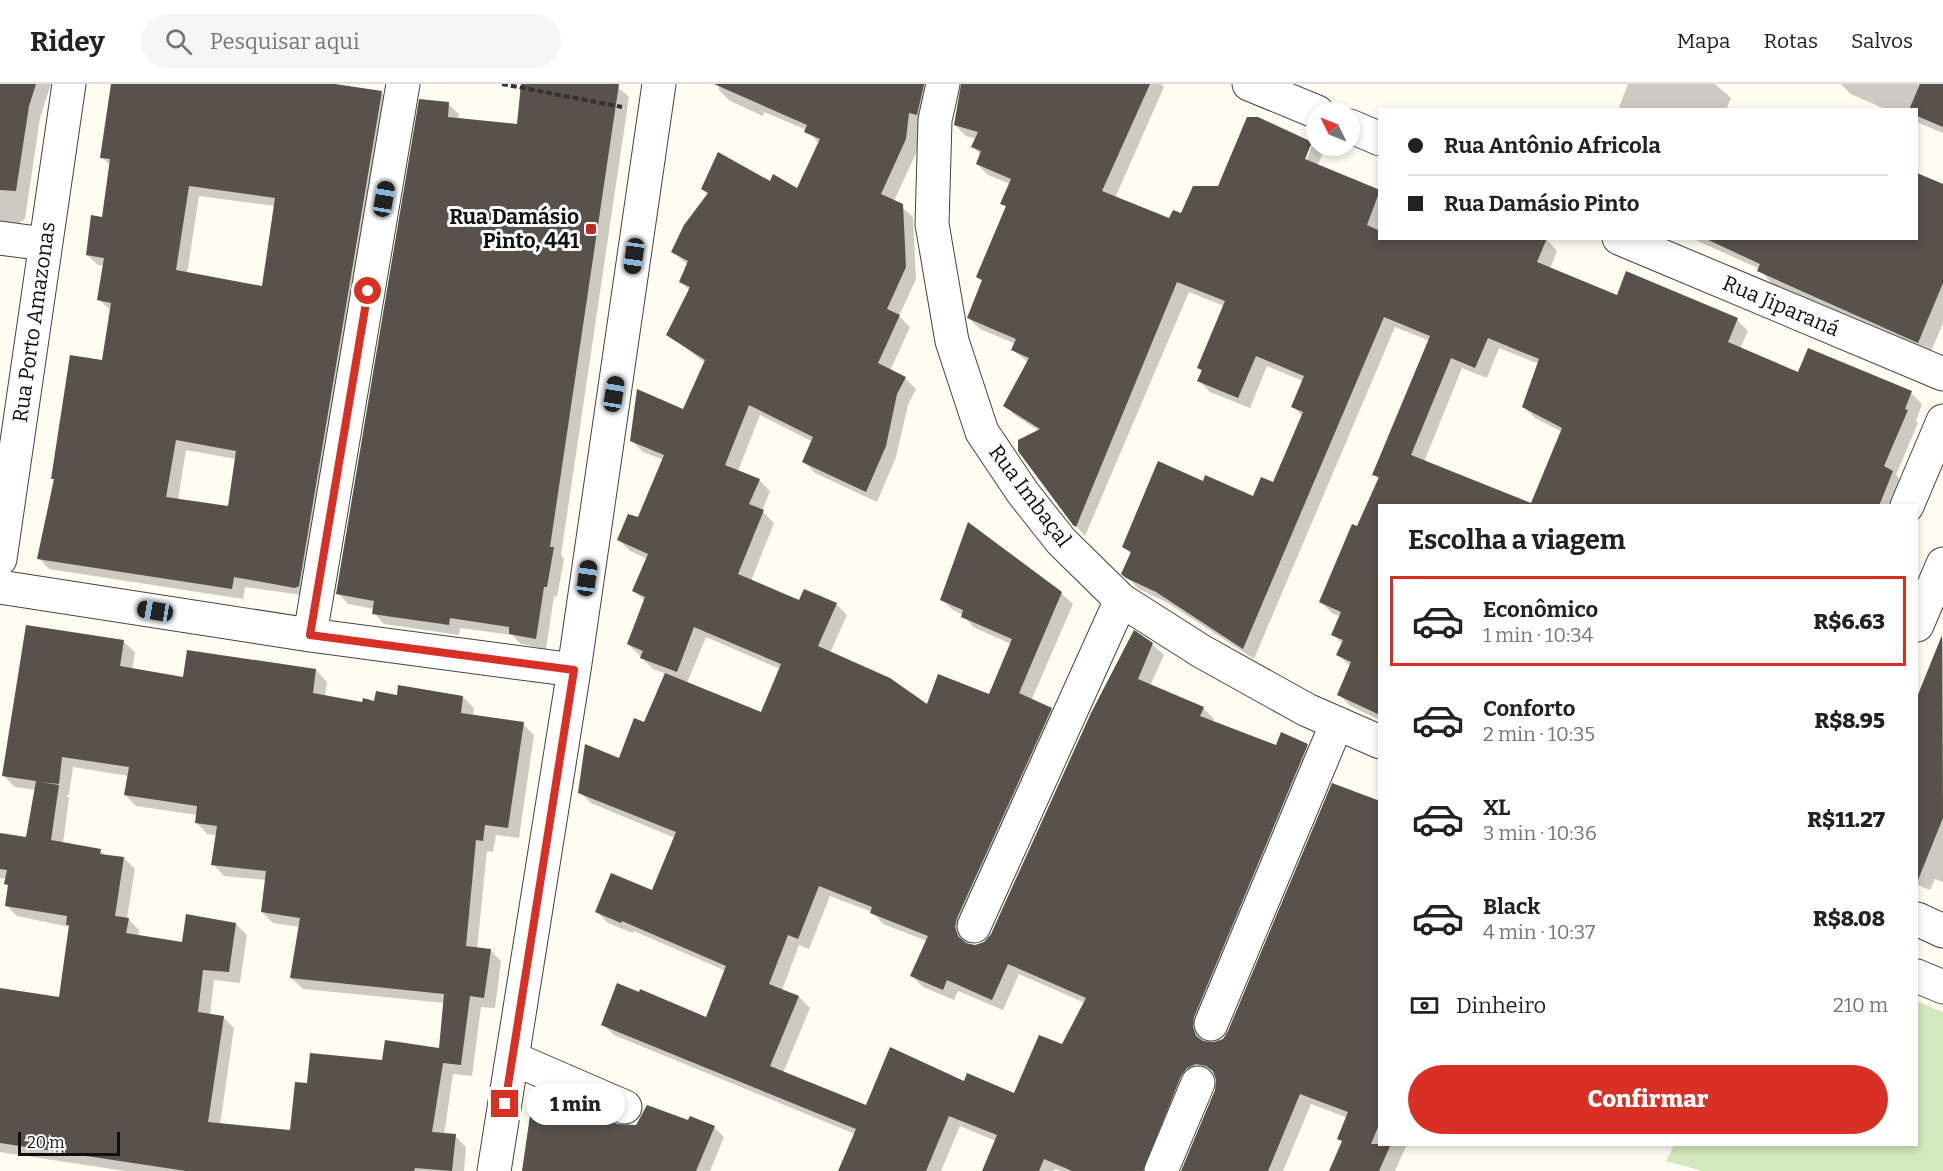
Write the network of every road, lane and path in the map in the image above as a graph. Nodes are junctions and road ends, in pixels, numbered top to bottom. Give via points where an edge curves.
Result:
1 (69, 84) edge
2 (403, 84) edge
3 (502, 84) edge
4 (943, 84) edge
5 (1249, 84) edge
6 (657, 99) edge
7 (1306, 107) edge
8 (1360, 130) edge
9 (1378, 138) edge
10 (0, 238) edge
11 (1624, 240) edge
12 (45, 244) junction
13 (1943, 374) edge
14 (1943, 421) edge
15 (1908, 504) edge
16 (0, 560) edge
17 (1943, 564) edge
18 (0, 586) edge
19 (1121, 600) junction
20 (1918, 623) edge
21 (310, 635) junction
22 (574, 670) junction
23 (1337, 723) junction
24 (1378, 741) edge
25 (974, 926) dead end
26 (1918, 976) edge
27 (1943, 987) edge
28 (1211, 1024) dead end
29 (512, 1059) junction
30 (1198, 1083) dead end
31 (625, 1107) dead end
32 (494, 1171) edge
33 (1161, 1171) edge

1 - 12 street, Rua Porto Amazonas
2 - 21 street
3 - 6 path
4 - 19 street, Rua Imbaçal via 935,120 932,224 952,341 982,432 1023,494 1061,541
5 - 7 street
6 - 22 street
8 - 9 street
10 - 12 street
11 - 13 street, Rua Jiparaná
12 - 16 street, Rua Porto Amazonas
14 - 15 street
17 - 20 street
18 - 21 street
19 - 23 street, Rua Imbaçal via 1201,651
19 - 25 street
21 - 22 street
22 - 29 street
23 - 24 street, Rua Imbaçal
23 - 28 street
26 - 27 street
29 - 31 street
29 - 32 street
30 - 33 street

